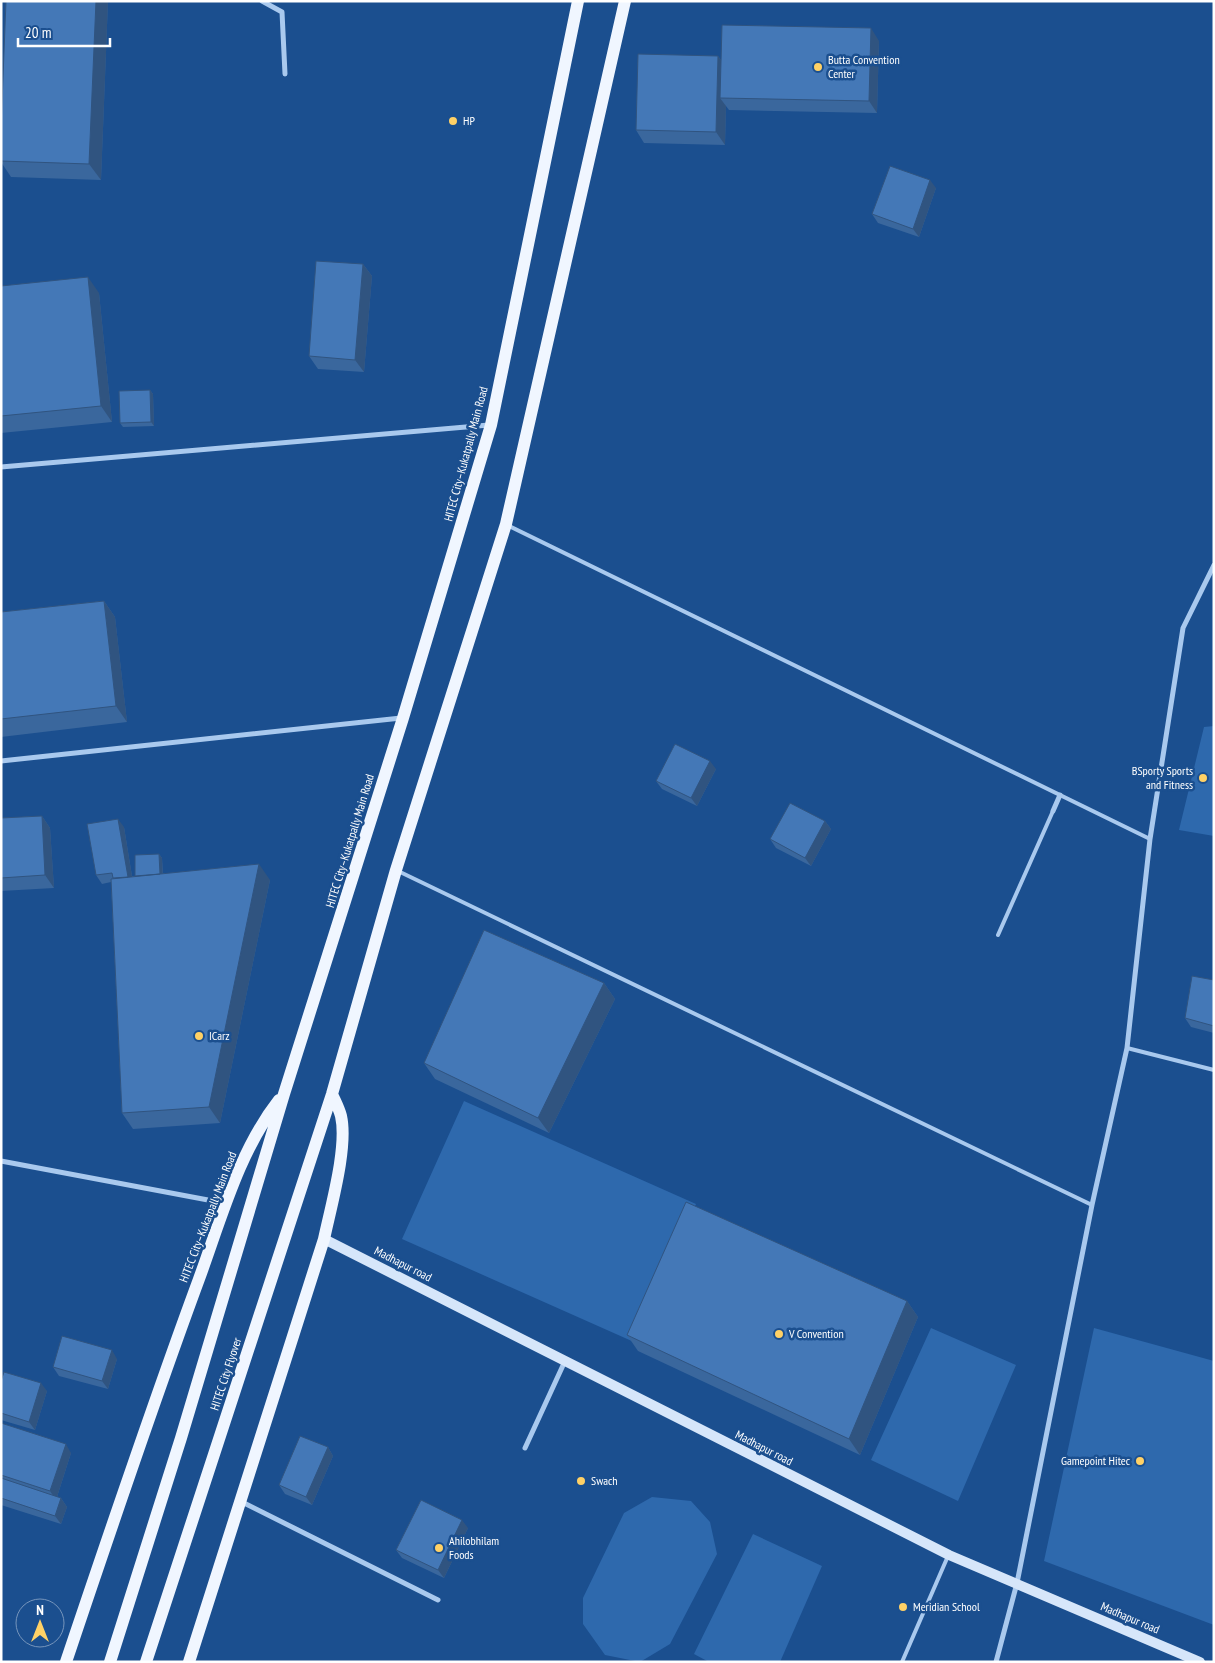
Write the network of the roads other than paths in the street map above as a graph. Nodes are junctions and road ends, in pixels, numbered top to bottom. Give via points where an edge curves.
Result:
1 (262, 1) edge
2 (578, 1) edge
3 (625, 1) edge
4 (284, 74) dead end
5 (491, 425) junction
6 (1, 467) edge
7 (506, 524) junction
8 (1214, 566) edge
9 (403, 718) junction
10 (1, 761) edge
11 (1060, 795) junction
12 (1053, 811) joint
13 (1150, 839) junction
14 (396, 870) junction
15 (998, 935) dead end
16 (1127, 1048) junction
17 (1214, 1070) edge
18 (284, 1094) junction
19 (332, 1094) junction
20 (1, 1161) edge
21 (227, 1203) junction
22 (1092, 1205) junction
23 (324, 1238) junction
24 (565, 1361) junction
25 (525, 1448) dead end
26 (240, 1501) junction
27 (949, 1555) junction
28 (1017, 1583) junction
29 (438, 1600) dead end
30 (66, 1662) edge
31 (110, 1662) edge
32 (146, 1662) edge
33 (189, 1662) edge
34 (902, 1662) edge
35 (996, 1662) edge
36 (1200, 1662) edge

1 - 4 street via 282,12
2 - 5 main road, HITEC City–Kukatpally Main Road
3 - 7 main road
5 - 6 street
5 - 9 main road, HITEC City–Kukatpally Main Road
7 - 11 lane
7 - 14 main road
8 - 13 street via 1183,628
9 - 10 street
9 - 18 main road, HITEC City–Kukatpally Main Road
11 - 12 street
11 - 13 lane
12 - 15 lane
13 - 16 street
14 - 19 main road
14 - 22 lane
16 - 17 lane
16 - 22 street
18 - 21 main road, HITEC City–Kukatpally Main Road via 263,1121
18 - 31 main road, HITEC City Flyover
19 - 23 main road via 341,1116 341,1144
19 - 32 main road, HITEC City Flyover
20 - 21 street
21 - 30 main road, HITEC City–Kukatpally Main Road via 164,1372
22 - 28 street
23 - 24 street, Madhapur road
23 - 26 main road
24 - 25 street
24 - 27 street, Madhapur road
26 - 29 street
26 - 33 main road
27 - 28 street, Madhapur road
27 - 34 lane
28 - 35 street
28 - 36 street, Madhapur road

